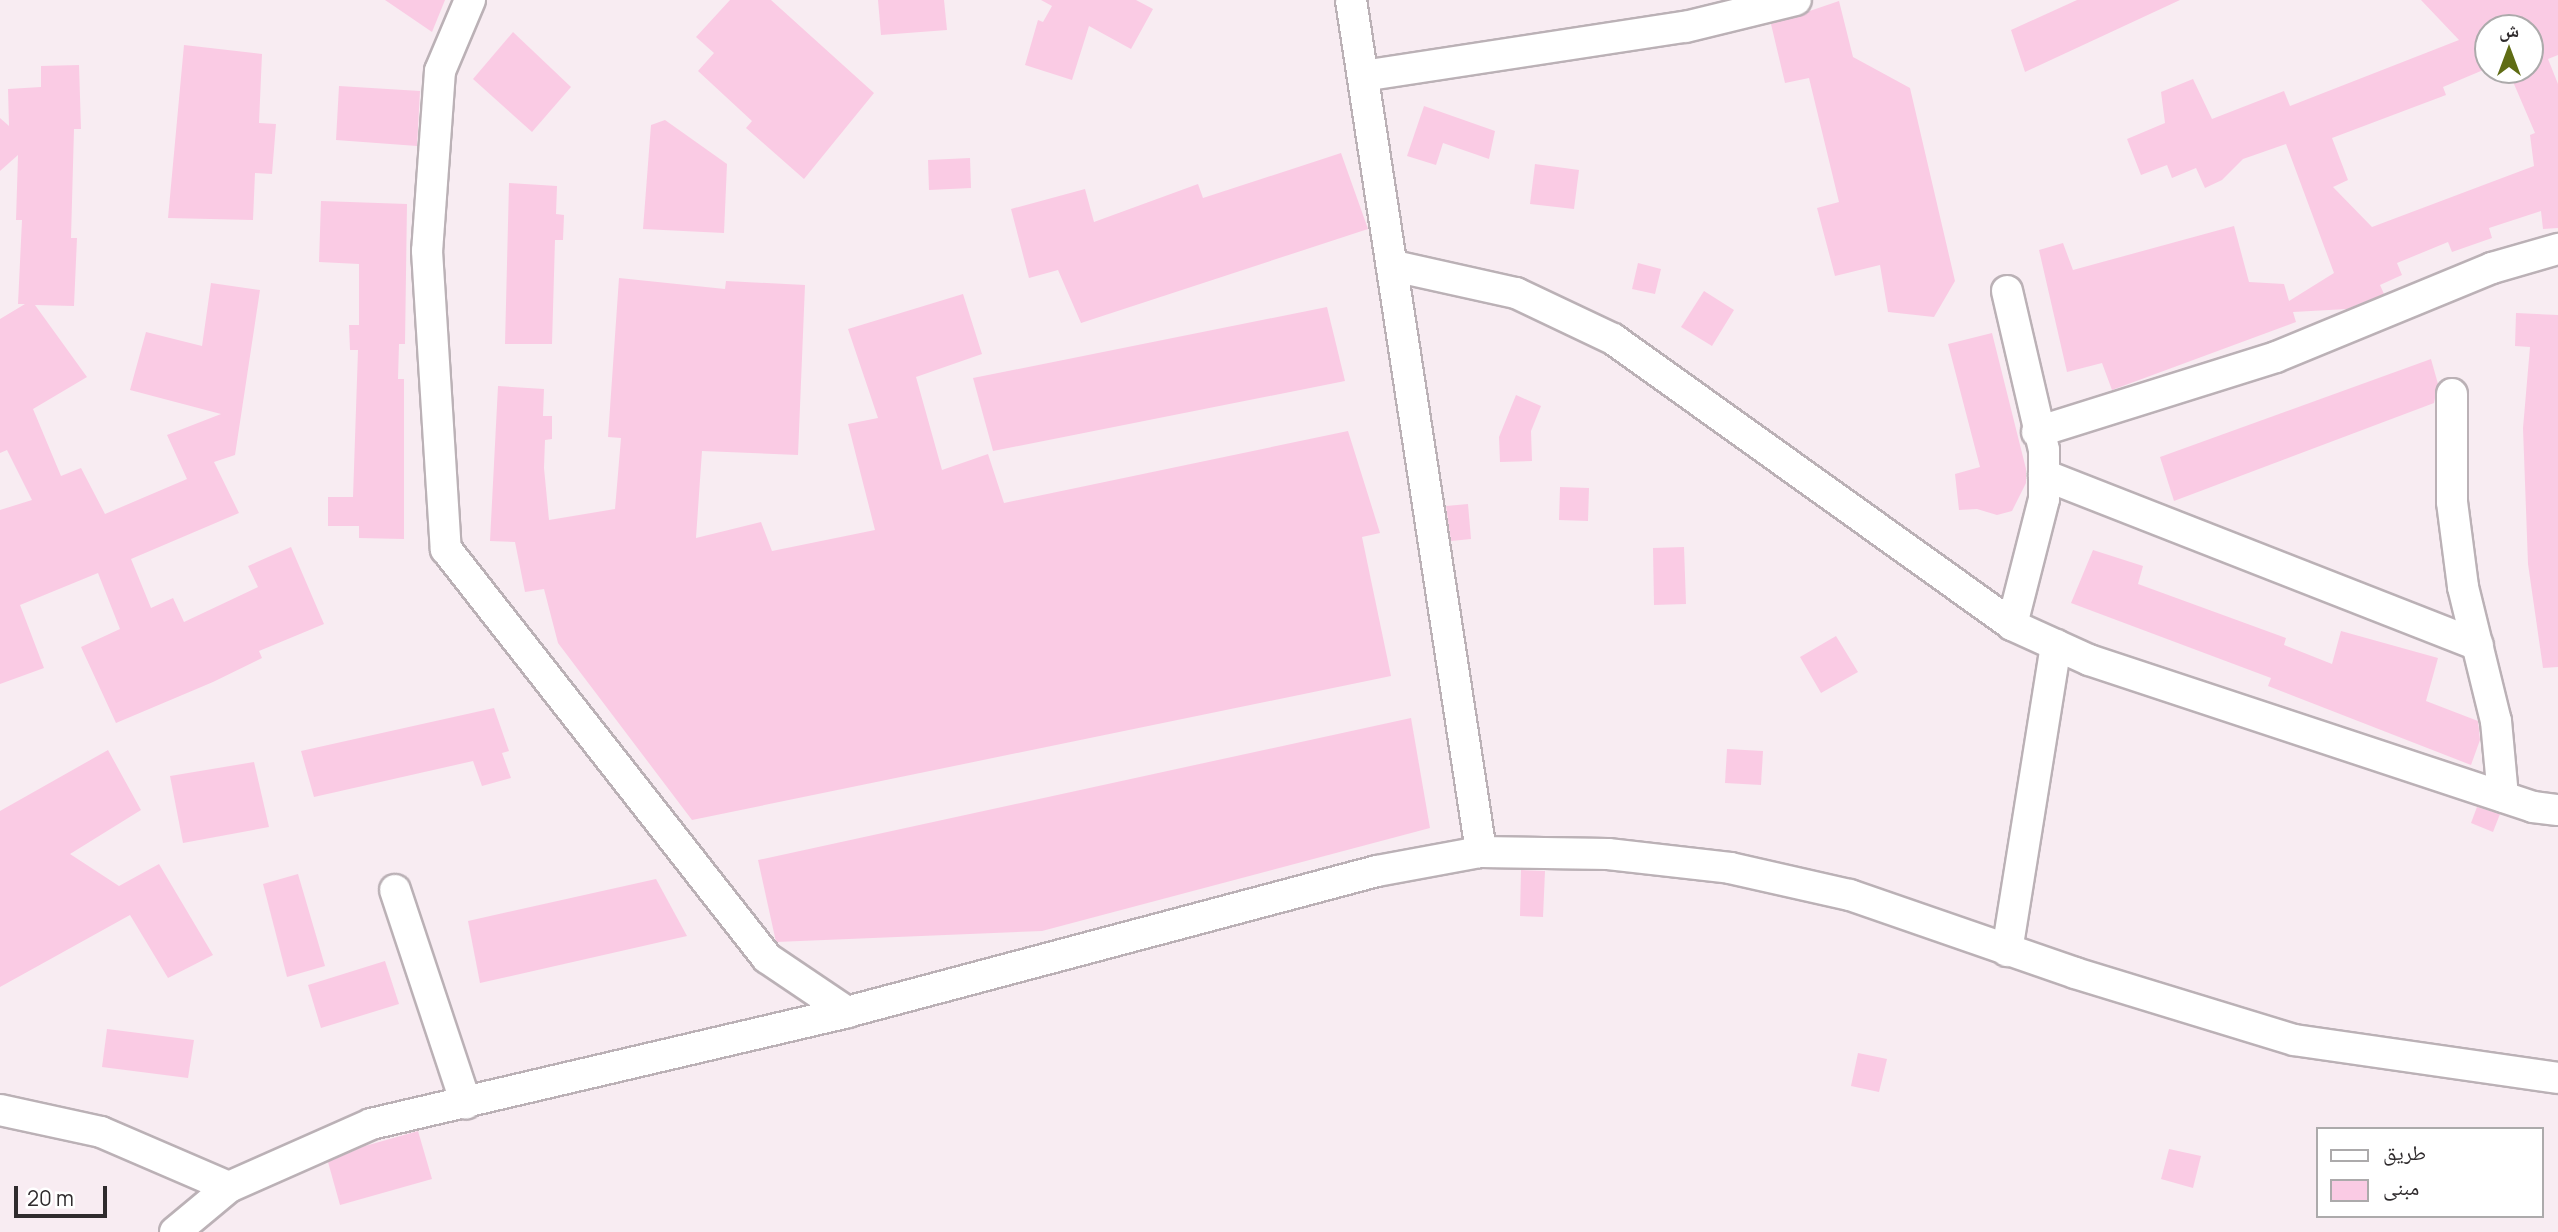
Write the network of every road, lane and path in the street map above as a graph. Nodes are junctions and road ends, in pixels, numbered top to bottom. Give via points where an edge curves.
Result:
1 (470, 0) edge
2 (1352, 0) edge
3 (1796, 0) edge
4 (1363, 76) junction
5 (2558, 249) edge
6 (1394, 266) junction
7 (2007, 291) dead end
8 (2452, 394) dead end
9 (2038, 432) junction
10 (2045, 475) junction
11 (2012, 625) junction
12 (2056, 645) junction
13 (2478, 645) junction
14 (2503, 797) junction
15 (2558, 810) edge
16 (1481, 852) junction
17 (395, 890) dead end
18 (2007, 951) junction
19 (847, 1012) junction
20 (2558, 1078) edge
21 (466, 1103) junction
22 (0, 1110) edge
23 (229, 1187) junction
24 (176, 1232) edge

1 - 19 street via 440,71 427,251 446,549 766,958
2 - 4 street
3 - 4 street via 1685,27
4 - 6 street
5 - 9 street via 2493,268 2276,357
6 - 11 street via 1517,293 1613,339
6 - 16 street
7 - 9 street
8 - 13 street via 2452,502 2463,587
9 - 10 street via 2045,450
10 - 11 street via 2045,499
10 - 13 street
11 - 12 street
12 - 14 street via 2089,660
12 - 18 street
13 - 14 street via 2496,721
14 - 15 street
16 - 18 street via 1608,854 1730,869 1850,895
16 - 19 street via 1377,871
17 - 21 street
18 - 20 street via 2294,1040
19 - 21 street
21 - 23 street via 371,1124
22 - 23 street via 101,1132
23 - 24 street

